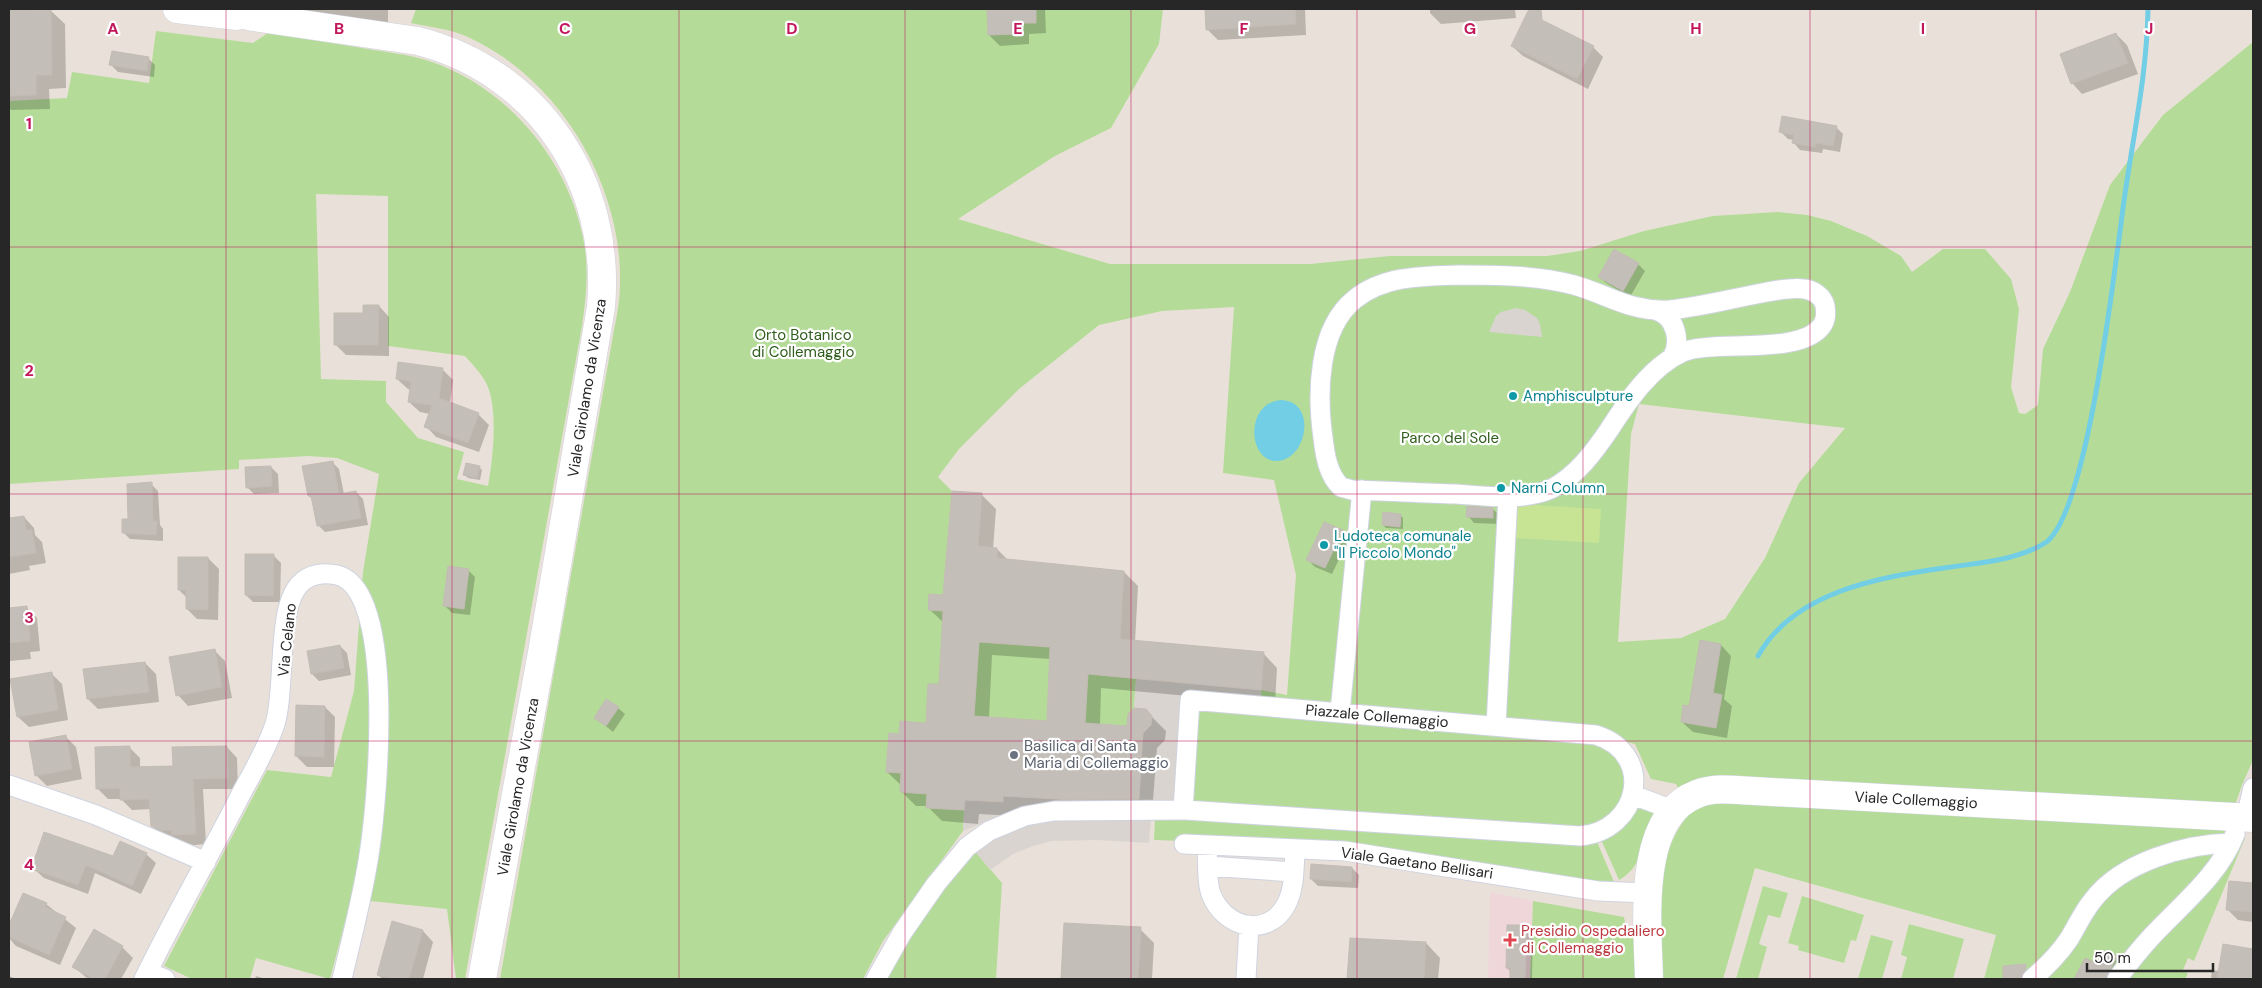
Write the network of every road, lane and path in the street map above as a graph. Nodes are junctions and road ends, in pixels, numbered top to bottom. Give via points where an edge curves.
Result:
1 (184, 9) edge
2 (220, 9) edge
3 (254, 17) junction
4 (1692, 307) junction
5 (1654, 310) junction
6 (1678, 347) junction
7 (1362, 490) junction
8 (1508, 496) junction
9 (1340, 712) junction
10 (1496, 726) junction
11 (9, 785) edge
12 (2253, 788) edge
13 (1633, 795) junction
14 (1183, 810) junction
15 (1673, 810) junction
16 (2246, 817) edge
17 (2231, 843) junction
18 (1184, 844) dead end
19 (1208, 845) junction
20 (1295, 848) junction
21 (206, 862) junction
22 (1208, 866) junction
23 (1294, 872) junction
24 (1648, 893) junction
25 (1249, 925) junction
26 (152, 977) edge
27 (2032, 978) edge
28 (342, 979) edge
29 (482, 979) edge
30 (876, 979) edge
31 (1246, 979) edge
32 (1649, 979) edge
33 (2117, 979) edge

1 - 3 main road, Viale Girolamo da Vicenza
2 - 3 main road, Viale Girolamo da Vicenza
3 - 29 main road, Viale Girolamo da Vicenza via 418,41 457,53 490,70 525,99 560,142 584,186 595,219 602,262 601,307
4 - 5 street
4 - 6 street via 1679,322
4 - 6 street via 1779,290 1804,289 1819,296 1826,314 1823,325 1804,338 1759,346
5 - 6 street via 1669,320
5 - 7 street via 1630,307 1577,286 1525,276 1411,278 1380,285 1364,293 1343,311 1333,330 1321,371 1319,397 1324,445 1332,475 1341,487
6 - 8 street via 1632,398 1589,457 1570,477 1542,492
7 - 8 street
7 - 9 street
8 - 10 street
9 - 10 street, Piazzale Collemaggio
9 - 14 street, Piazzale Collemaggio via 1190,700
10 - 13 street, Piazzale Collemaggio via 1603,738 1615,745 1626,758 1634,781
11 - 21 street via 96,815
12 - 16 street
13 - 14 street via 1622,816 1609,828 1580,836
13 - 15 street
14 - 30 street via 1044,812 1018,819 978,838 954,861 925,899
15 - 16 main road, Viale Collemaggio via 1693,795 1719,790
15 - 24 main road, Viale Collemaggio via 1656,843
16 - 17 street
17 - 27 street via 2176,851 2111,882 2092,901 2060,952
17 - 33 street via 2197,889 2148,940
18 - 19 street, Viale Gaetano Bellisari
19 - 20 street, Viale Gaetano Bellisari
19 - 22 street
20 - 23 street
20 - 24 street, Viale Gaetano Bellisari via 1358,853 1598,891
21 - 26 street, Via Celano
21 - 28 street, Via Celano via 274,727 282,695 286,620 293,593 301,582 311,577 326,573 341,576 357,589 367,613 376,651 379,688 378,752 370,846
22 - 23 street
22 - 25 street via 1210,891 1217,906 1232,921
23 - 25 street via 1291,894 1283,910 1271,920
24 - 32 main road, Viale Collemaggio
25 - 31 street

